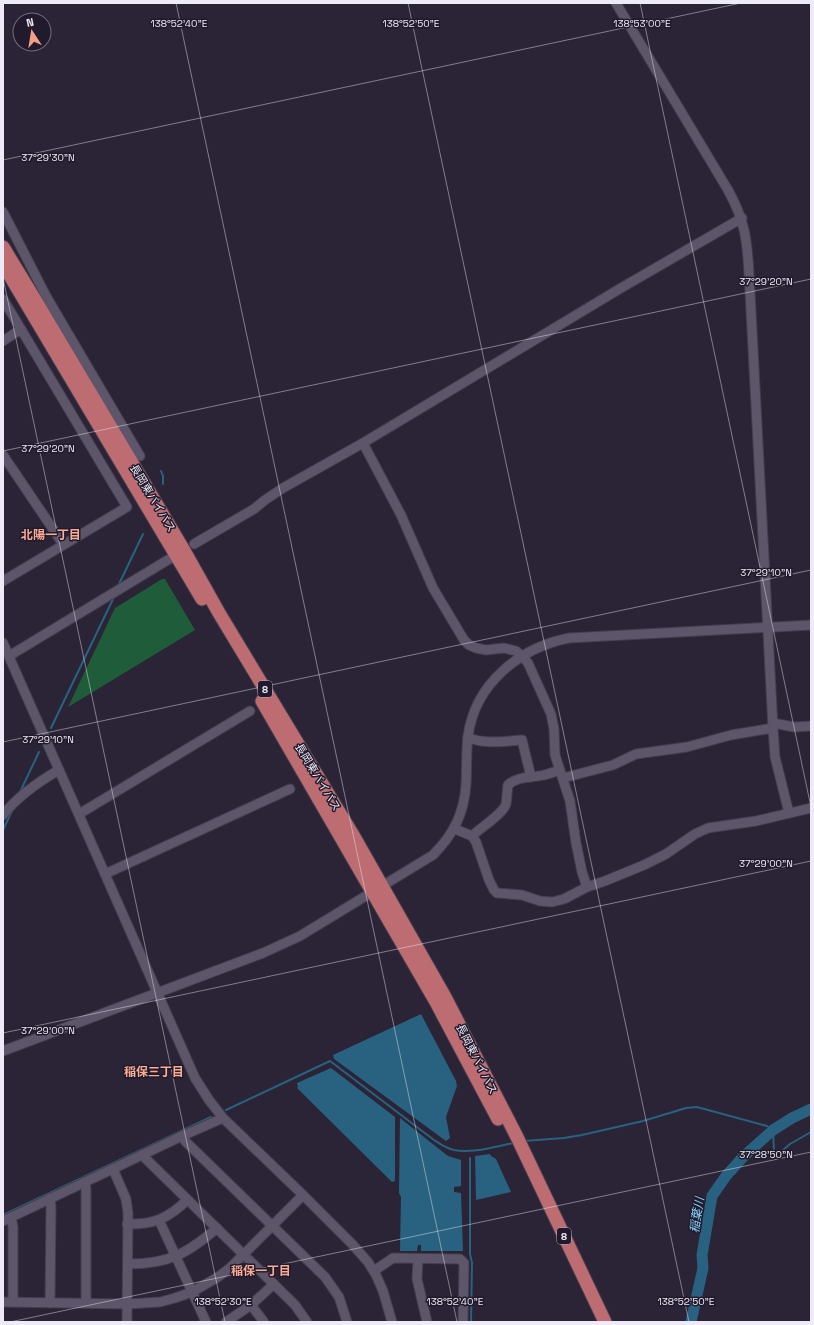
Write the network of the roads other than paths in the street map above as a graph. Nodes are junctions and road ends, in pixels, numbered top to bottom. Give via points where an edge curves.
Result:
1 (616, 3) edge
2 (3, 212) edge
3 (742, 218) junction
4 (3, 247) edge
5 (3, 264) edge
6 (3, 299) edge
7 (21, 329) junction
8 (3, 341) edge
9 (363, 443) junction
10 (3, 455) edge
11 (140, 456) dead end
12 (63, 544) junction
13 (194, 544) dead end
14 (171, 558) dead end
15 (3, 581) edge
16 (811, 625) edge
17 (768, 627) junction
18 (3, 643) edge
19 (9, 656) junction
20 (522, 656) junction
21 (250, 712) dead end
22 (773, 725) junction
23 (811, 726) edge
24 (468, 737) junction
25 (59, 770) junction
26 (561, 774) junction
27 (531, 776) junction
28 (290, 789) dead end
29 (811, 808) edge
30 (790, 813) junction
31 (79, 814) junction
32 (3, 815) edge
33 (455, 829) junction
34 (472, 836) junction
35 (106, 874) junction
36 (587, 887) junction
37 (377, 889) junction
38 (157, 993) junction
39 (3, 1051) edge
40 (223, 1118) junction
41 (182, 1136) junction
42 (519, 1151) junction
43 (142, 1155) junction
44 (113, 1169) junction
45 (85, 1182) junction
46 (302, 1195) junction
47 (50, 1198) junction
48 (187, 1200) junction
49 (7, 1219) edge
50 (159, 1220) junction
51 (127, 1224) junction
52 (271, 1226) junction
53 (217, 1228) junction
54 (244, 1254) junction
55 (176, 1256) junction
56 (418, 1259) junction
57 (128, 1264) junction
58 (374, 1271) junction
59 (274, 1284) junction
60 (192, 1292) junction
61 (3, 1302) edge
62 (13, 1302) junction
63 (50, 1303) junction
64 (86, 1303) junction
65 (128, 1304) junction
66 (252, 1305) junction
67 (127, 1322) edge
68 (206, 1322) edge
69 (226, 1322) edge
70 (264, 1322) edge
71 (307, 1322) edge
72 (347, 1322) edge
73 (392, 1322) edge
74 (427, 1322) edge
75 (463, 1322) edge
76 (596, 1322) edge
77 (605, 1322) edge

1 - 3 street via 728,190
2 - 11 street via 46,296
3 - 9 street
3 - 17 street via 747,240
4 - 37 highway, 長岡東バイパス / 8 via 353,835
5 - 37 highway, 長岡東バイパス / 8
6 - 7 street
7 - 8 street
7 - 12 street via 127,507
9 - 13 street via 283,488 254,509
9 - 20 street via 401,515 433,588 464,640 476,648 510,649
10 - 12 street
12 - 15 street
14 - 19 street
16 - 17 street
17 - 20 street via 569,638 542,646
17 - 22 street
18 - 19 street
19 - 25 street
20 - 24 street via 496,677 482,697 470,725
20 - 26 street via 528,663 551,714 554,750
21 - 31 street
22 - 23 street
22 - 26 street via 681,748 636,754 613,765
22 - 30 street via 775,757
24 - 27 street via 481,742 522,740
24 - 33 street via 465,796
25 - 31 street
25 - 32 street via 32,787
26 - 27 street
26 - 36 street via 570,801
27 - 34 street via 512,781 508,785 506,805 502,811
28 - 35 street
29 - 30 street
30 - 36 street via 708,828 650,862
31 - 35 street
33 - 34 street
33 - 37 street via 433,855
34 - 36 street via 479,846 491,885 497,893 522,894 540,901 552,902
35 - 38 street
37 - 38 street via 300,936
37 - 42 highway, 長岡東バイパス / 8 via 445,997
38 - 39 street
38 - 40 street via 195,1078
40 - 41 street
40 - 46 street
41 - 43 street
41 - 52 street
42 - 76 highway, 長岡東バイパス / 8
42 - 77 highway, 長岡東バイパス / 8
43 - 44 street
43 - 48 street
44 - 45 street
44 - 51 street via 126,1199
45 - 47 street
45 - 64 street
46 - 52 street
46 - 58 street via 360,1253
47 - 49 street
47 - 63 street
48 - 50 street
48 - 53 street
49 - 62 street via 13,1227
50 - 51 street
50 - 55 street
51 - 57 street
52 - 54 street
52 - 72 street via 325,1277 339,1297
53 - 54 street
53 - 55 street via 198,1245
54 - 59 street
54 - 60 street via 218,1277
55 - 57 street via 152,1263
55 - 60 street
56 - 58 street via 393,1258
56 - 74 street via 418,1279
56 - 75 street via 462,1260
57 - 65 street
58 - 73 street via 388,1304
59 - 66 street
59 - 71 street via 295,1304
60 - 65 street via 160,1302
60 - 68 street
61 - 62 street
62 - 63 street
63 - 64 street
64 - 65 street
65 - 67 street
66 - 69 street
66 - 70 street

